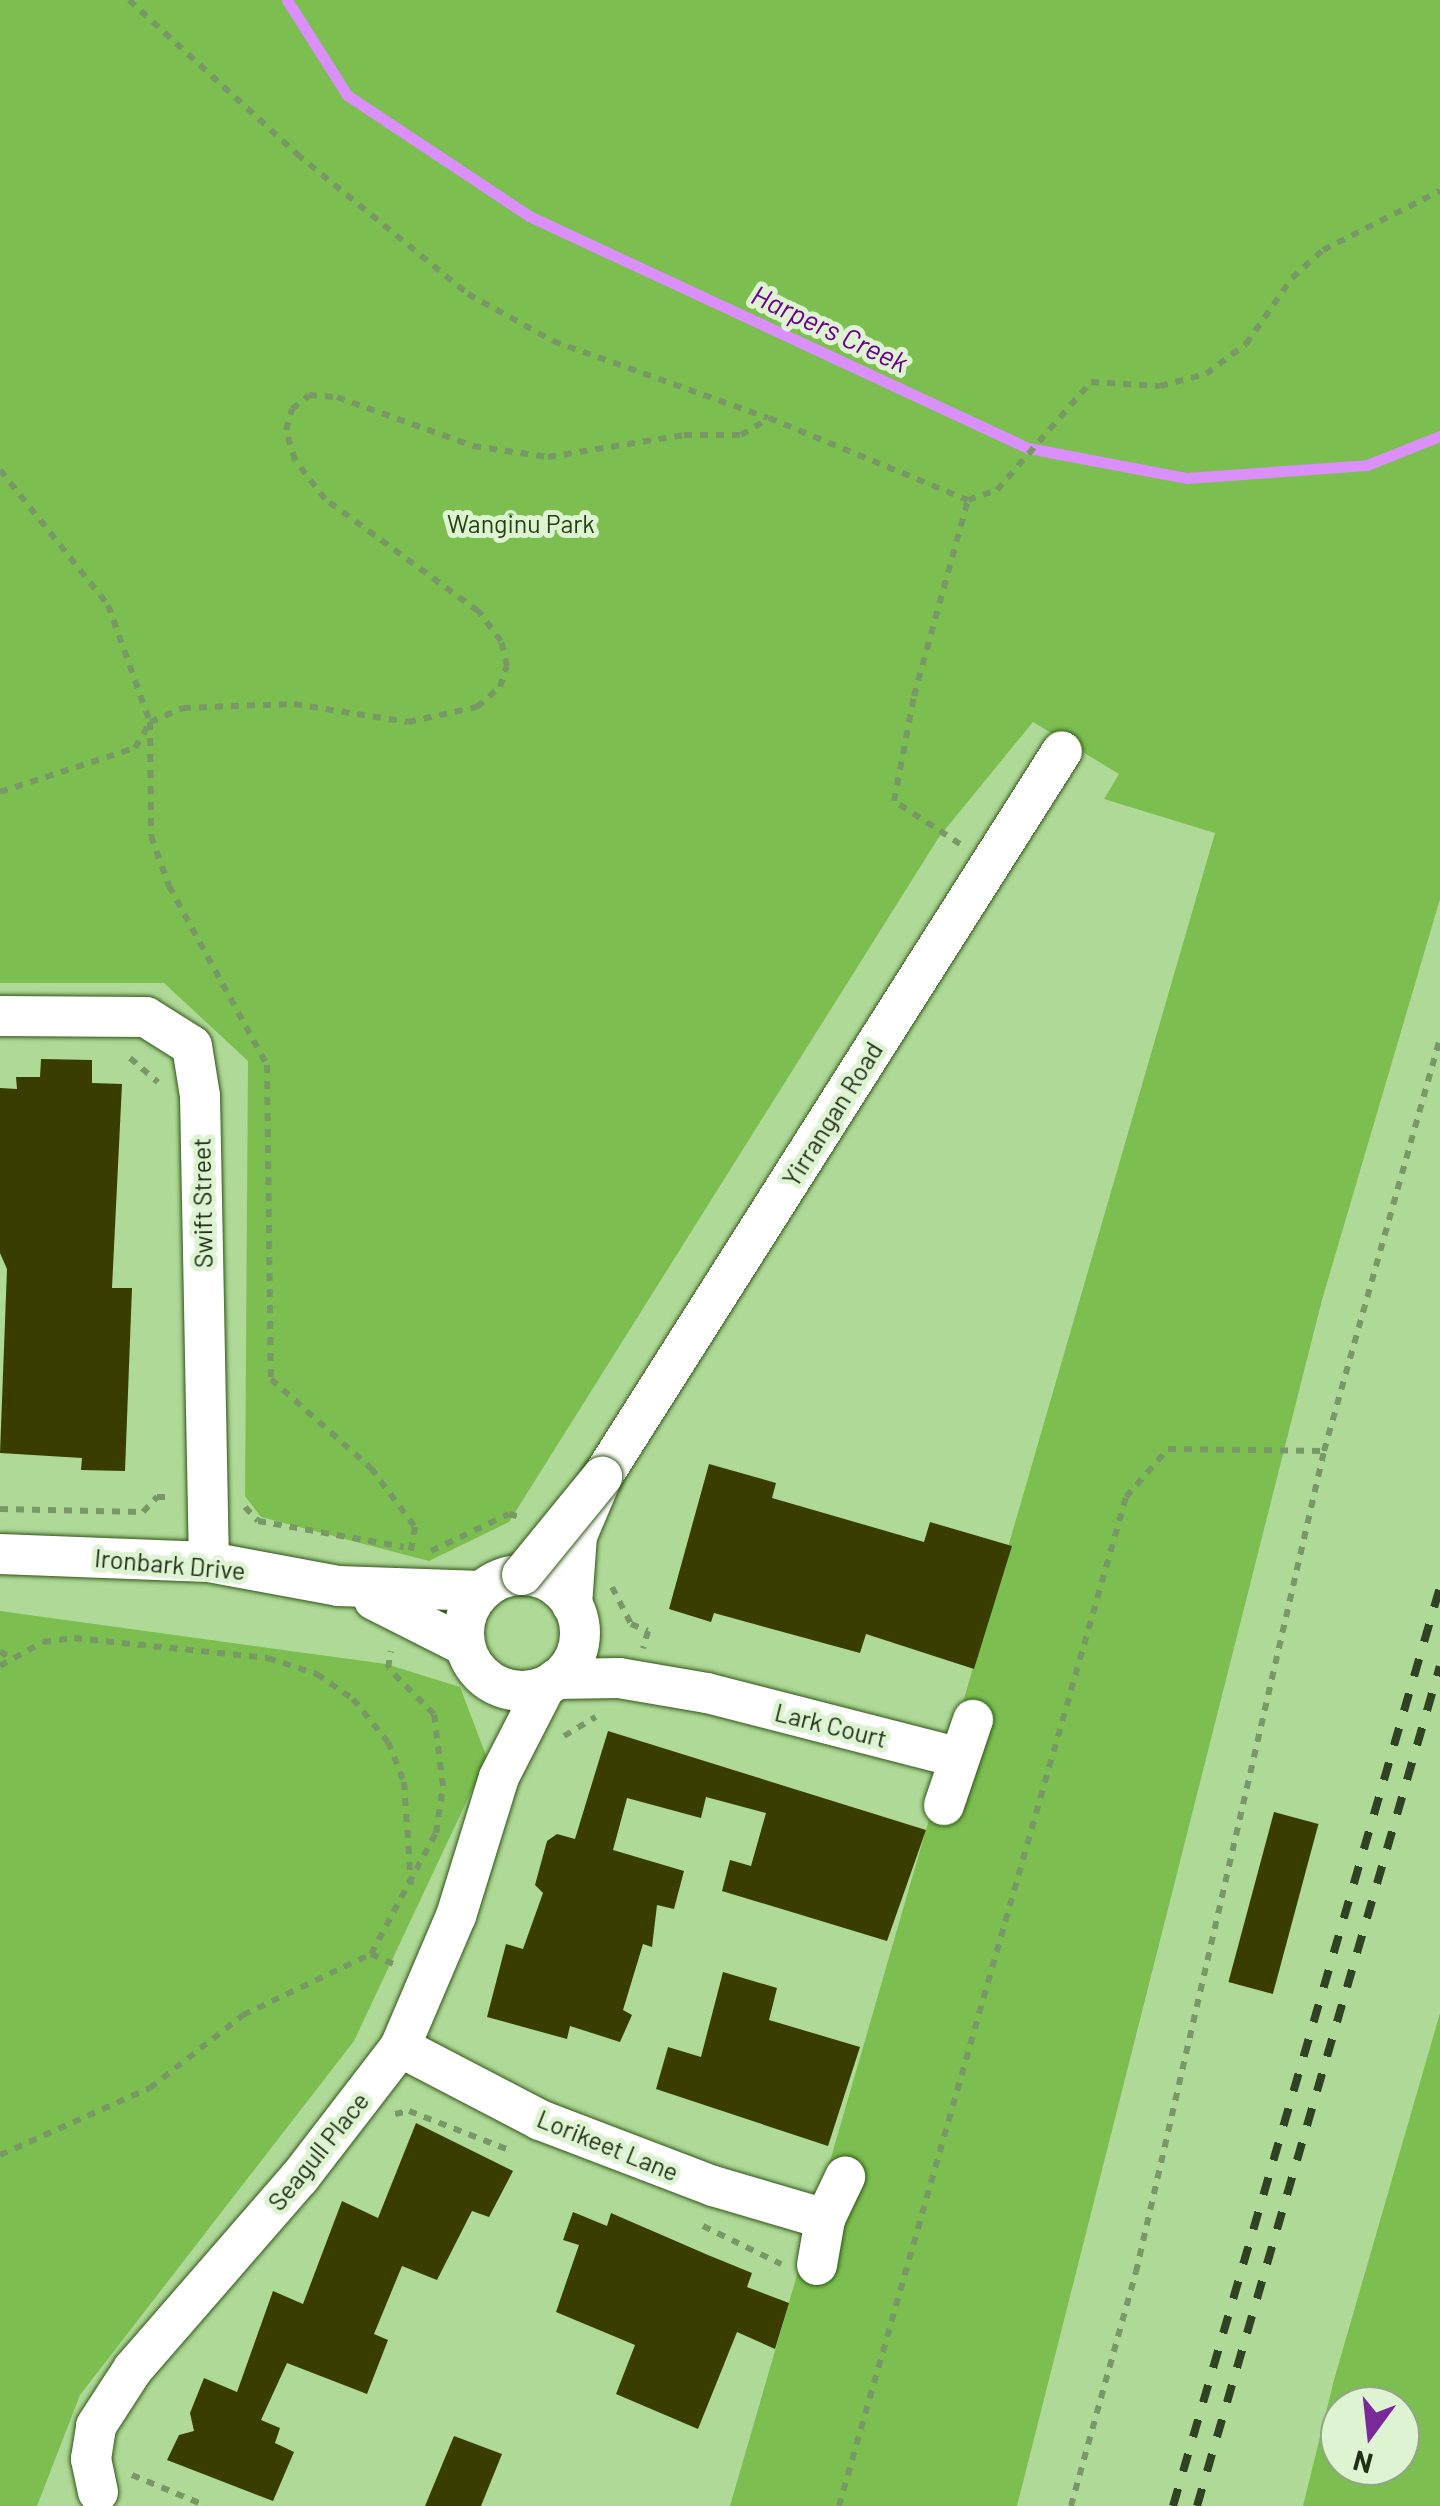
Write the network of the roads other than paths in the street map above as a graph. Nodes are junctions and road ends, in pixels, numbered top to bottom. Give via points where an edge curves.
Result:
1 (1062, 751) dead end
2 (0, 1016) edge
3 (570, 1533) junction
4 (0, 1554) edge
5 (209, 1562) junction
6 (522, 1575) junction
7 (482, 1591) junction
8 (402, 1600) junction
9 (576, 1618) junction
10 (465, 1646) junction
11 (634, 1672) junction
12 (489, 1681) junction
13 (550, 1683) junction
14 (973, 1720) dead end
15 (956, 1757) junction
16 (499, 1777) junction
17 (944, 1805) dead end
18 (400, 2047) junction
19 (846, 2177) dead end
20 (825, 2219) junction
21 (817, 2265) road end
22 (106, 2492) edge

1 - 3 street, Yirrangan Road, bridge
2 - 5 street, Swift Street via 146,1017 192,1046 200,1096
3 - 6 street, Yirrangan Road, bridge
3 - 9 street
4 - 5 street, Ironbark Drive
5 - 8 street, Ironbark Drive
6 - 7 street
6 - 9 street via 548,1580
7 - 8 street, Ironbark Drive
7 - 10 street via 464,1624
8 - 10 street, Ironbark Drive
9 - 11 street, Lark Court
9 - 13 street via 579,1646
10 - 12 street
11 - 13 street, Lark Court
11 - 15 street, Lark Court
12 - 13 street via 516,1691
12 - 16 street, Seagull Place via 503,1718
13 - 16 street, Seagull Place
14 - 15 street
15 - 17 street
16 - 18 street, Seagull Place via 456,1916
18 - 20 street, Lorikeet Lane via 540,2120 713,2186
18 - 22 street, Seagull Place via 300,2177 134,2369 96,2426 91,2459
19 - 20 street
20 - 21 street

